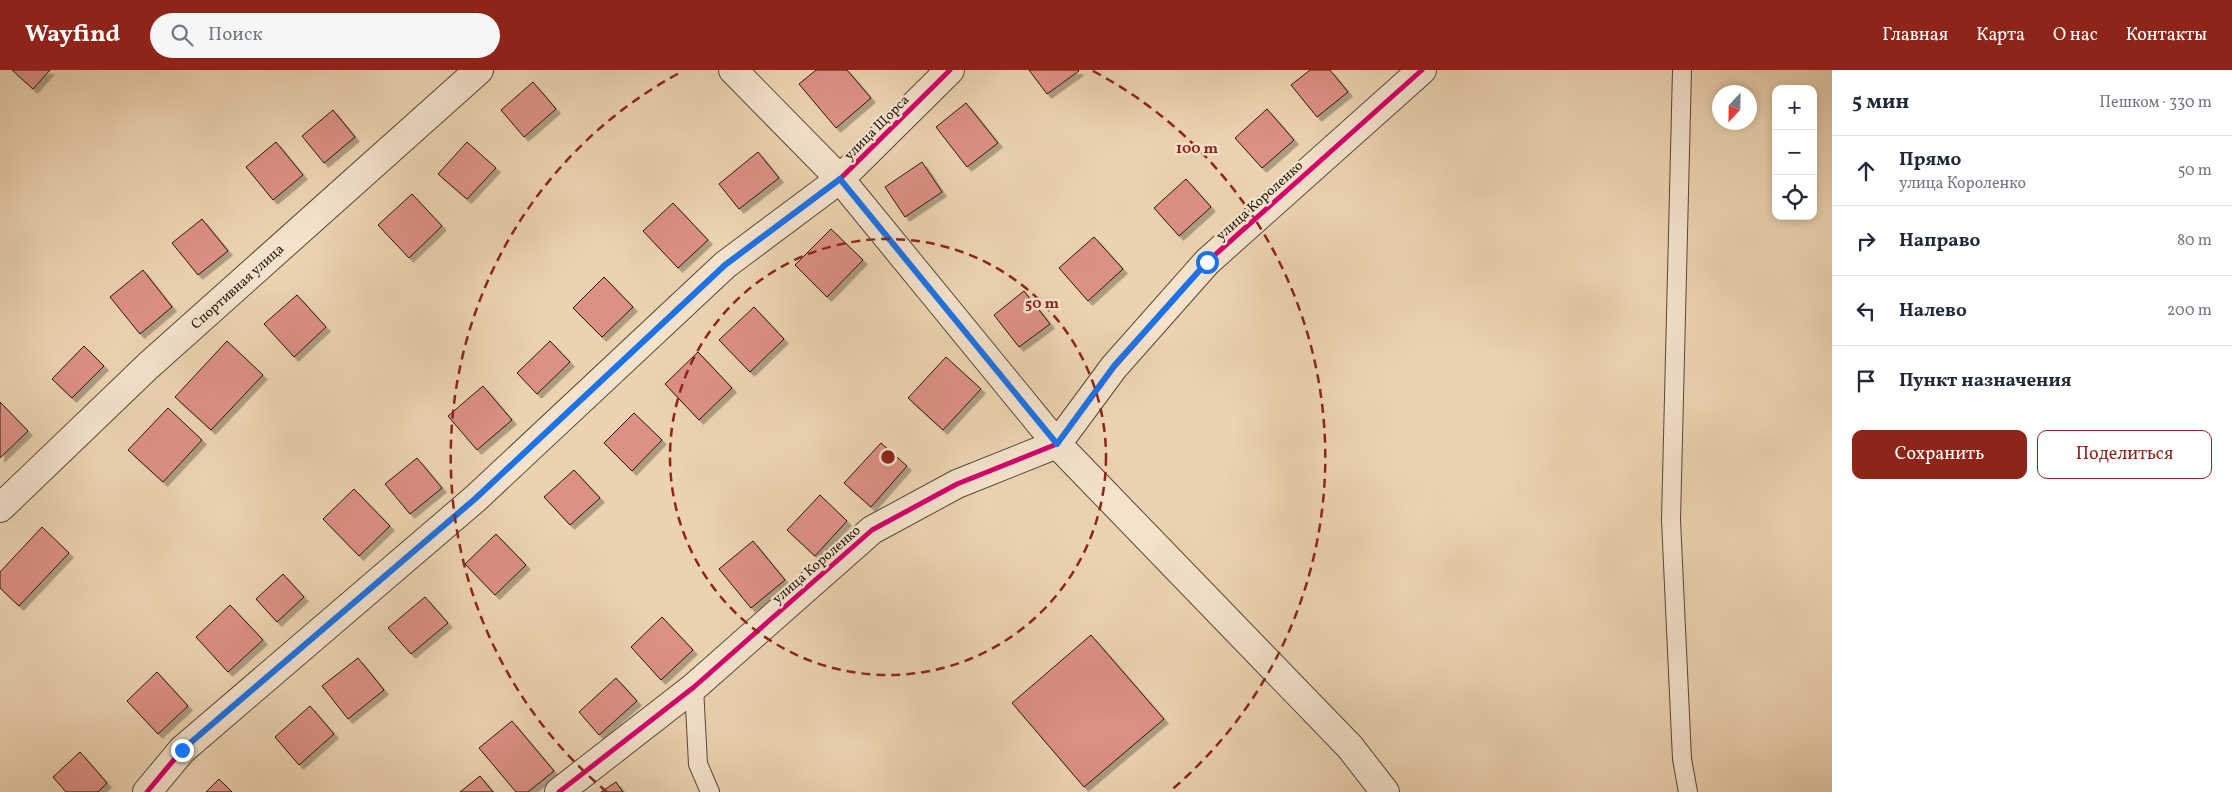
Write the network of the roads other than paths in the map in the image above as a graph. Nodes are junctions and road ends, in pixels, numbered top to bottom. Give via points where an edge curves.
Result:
1 (479, 70) edge
2 (733, 70) edge
3 (950, 70) edge
4 (1422, 70) edge
5 (1682, 70) edge
6 (840, 179) junction
7 (1057, 444) junction
8 (0, 508) edge
9 (694, 687) junction
10 (147, 792) edge
11 (559, 792) edge
12 (710, 792) edge
13 (1385, 792) edge
14 (1688, 792) edge

1 - 8 street, Спортивная улица via 148,366
2 - 6 street
3 - 6 street, улица Щорса
4 - 7 street, улица Короленко via 1207,262 1114,366
5 - 14 lane via 1671,520 1682,759
6 - 7 street
6 - 10 street, улица Щорса via 725,265 476,498 182,750
7 - 9 street, улица Короленко via 957,484 872,530
7 - 13 street via 1350,748
9 - 11 street, улица Короленко
9 - 12 lane via 698,764

